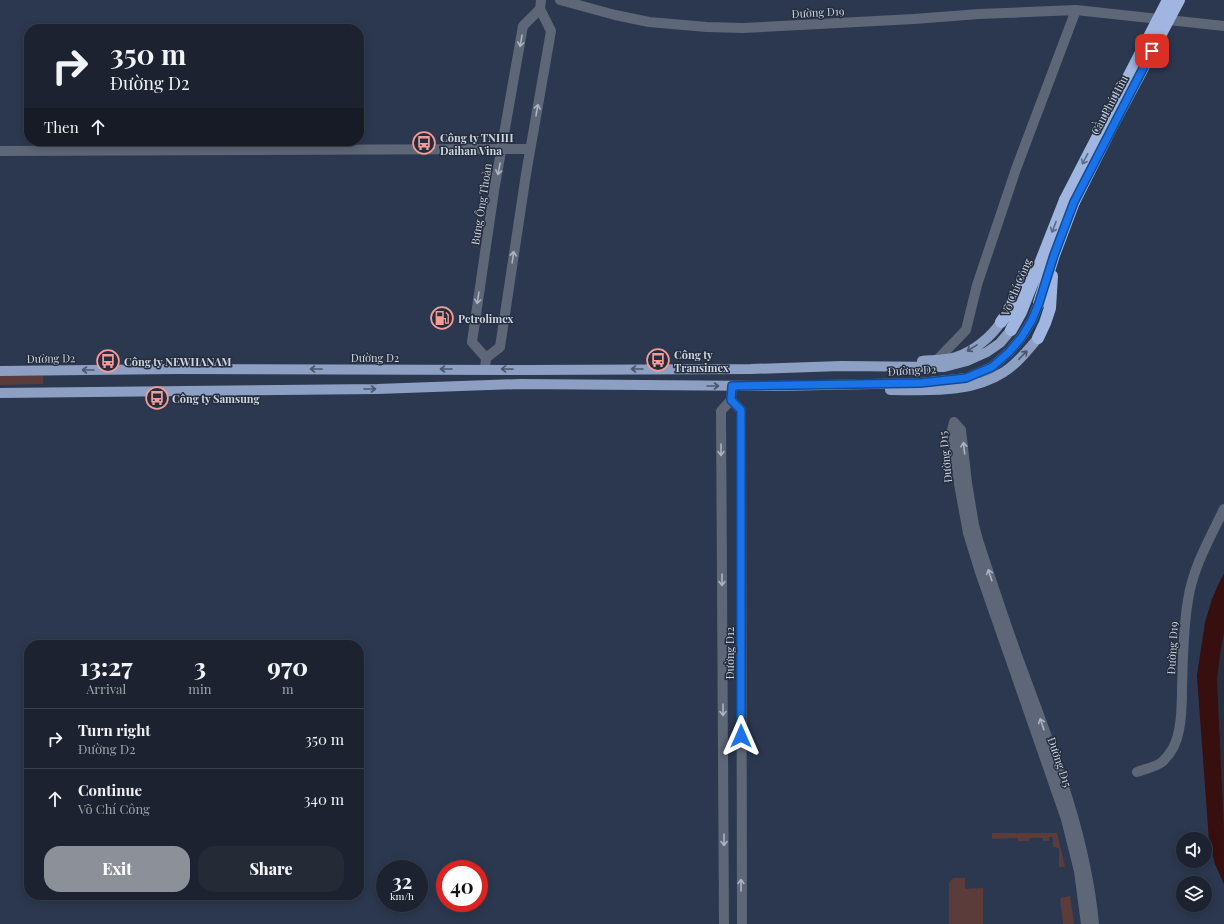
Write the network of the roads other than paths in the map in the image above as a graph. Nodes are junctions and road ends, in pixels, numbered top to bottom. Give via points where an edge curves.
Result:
1 (560, 0) edge
2 (1168, 0) edge
3 (1179, 0) edge
4 (541, 5) edge
5 (1076, 10) junction
6 (1224, 26) edge
7 (503, 148) junction
8 (530, 149) junction
9 (0, 151) edge
10 (1069, 201) junction
11 (1049, 255) junction
12 (1039, 303) joint
13 (1006, 326) junction
14 (1038, 338) joint
15 (486, 358) junction
16 (937, 360) junction
17 (773, 363) junction
18 (732, 366) junction
19 (783, 367) junction
20 (485, 369) junction
21 (751, 369) junction
22 (0, 371) edge
23 (485, 384) junction
24 (732, 386) junction
25 (750, 386) junction
26 (140, 391) junction
27 (0, 392) edge
28 (0, 396) edge
29 (731, 400) junction
30 (1224, 509) edge
31 (1137, 772) dead end
32 (724, 924) edge
33 (742, 924) edge
34 (1086, 924) edge
35 (1094, 924) edge

1 - 5 street, Đường D19 via 649,22 743,28
2 -> 10 highway, Cầu Phú Hữu, bridge
3 - 10 highway, Cầu Phú Hữu, bridge
4 -> 7 street, Bưng Ông Thoàn via 523,26
8 -> 4 street, Bưng Ông Thoàn via 551,31
5 - 6 street, Đường D19
5 - 16 street via 1016,169 977,285 966,330
7 - 8 street
7 - 9 street
7 -> 15 street, Bưng Ông Thoàn via 494,191 472,342
15 -> 8 street, Bưng Ông Thoàn via 500,347
10 - 11 highway, Võ Chí Công
11 - 12 highway, Võ Chí Công
11 - 13 highway, Võ Chí Công via 1021,312
11 - 14 highway, Võ Chí Công via 1050,308
12 - 25 main road, Đường D2 via 1021,338 1009,352 992,367 966,378 915,383
13 -> 16 main road, Đường D2 via 971,350 956,357
13 - 19 main road, Đường D2 via 1000,343 987,352 944,367
25 -> 14 main road, Đường D2 via 768,391 947,390 987,381 1004,372
15 - 20 street
16 - 17 main road, Đường D2
17 - 19 main road, Đường D2
17 - 21 main road, Đường D2
18 -> 20 main road, Đường D2
18 - 21 main road, Đường D2
18 - 24 main road
19 - 21 main road, Đường D2
20 -> 22 main road, Đường D2
20 - 23 main road
23 -> 24 main road, Đường D2
26 -> 23 main road, Đường D2 via 394,388 402,392 428,391 433,386
24 - 25 main road, Đường D2
24 - 29 street
26 - 27 main road, Đường D2
26 - 28 main road, Đường D2 via 114,395
29 -> 32 street, Đường D12 via 721,411
33 -> 29 street, Đường D12 via 741,410
30 - 31 street, Đường D19 via 1200,557 1188,599 1179,732 1168,756 1160,763
35 -> 34 street, Đường D15 via 1087,874 1076,827 978,540 967,483 961,430 954,422 952,430 968,533 1066,819 1079,871

